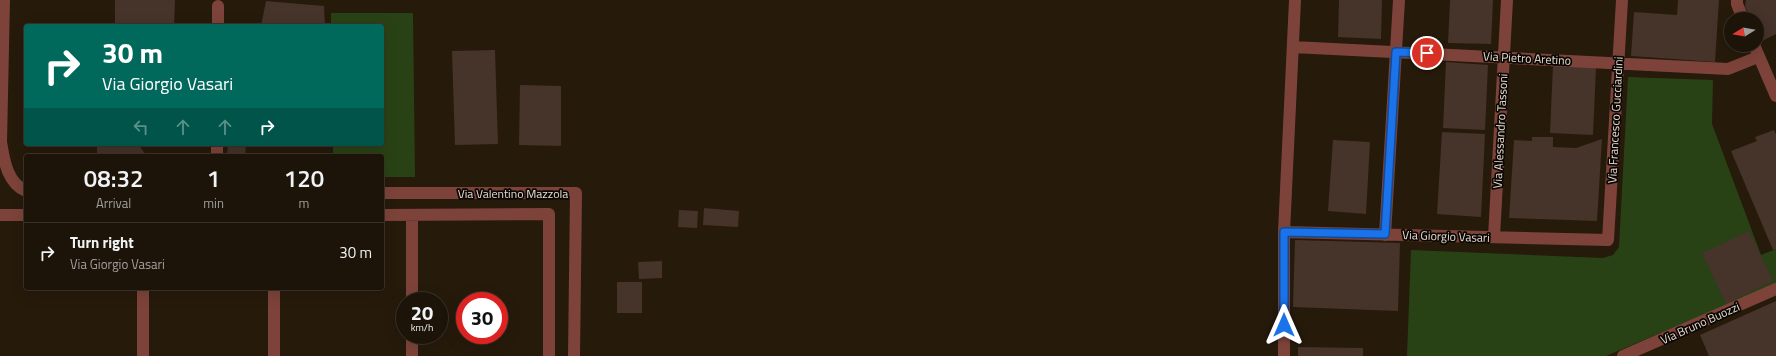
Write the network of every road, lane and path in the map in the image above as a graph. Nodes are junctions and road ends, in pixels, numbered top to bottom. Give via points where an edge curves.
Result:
1 (4, 0) edge
2 (1295, 0) edge
3 (1399, 0) edge
4 (1507, 0) edge
5 (1622, 0) edge
6 (1737, 0) edge
7 (218, 6) dead end
8 (1740, 12) edge
9 (218, 24) edge
10 (1293, 47) junction
11 (1396, 52) junction
12 (1756, 52) edge
13 (1504, 56) junction
14 (1758, 57) junction
15 (1618, 62) junction
16 (1776, 96) edge
17 (24, 190) edge
18 (384, 193) edge
19 (0, 215) edge
20 (24, 215) edge
21 (384, 215) edge
22 (412, 215) junction
23 (1284, 232) junction
24 (1385, 234) junction
25 (1494, 237) junction
26 (1608, 240) joint
27 (143, 290) edge
28 (274, 290) edge
29 (1776, 290) edge
30 (412, 292) edge
31 (412, 344) edge
32 (142, 356) edge
33 (274, 356) edge
34 (412, 356) edge
35 (549, 356) edge
36 (574, 356) edge
37 (1284, 356) edge
38 (1623, 356) edge

1 - 17 street via 1,142 5,165 13,180
2 - 10 street
3 - 11 street
4 - 13 street, Via Alessandro Tassoni
5 - 15 street, Via Francesco Gucciardini
6 - 8 street
7 - 9 street
10 - 11 street, Via Pietro Aretino
10 - 23 street
11 - 13 street, Via Pietro Aretino
11 - 24 street
12 - 14 street
13 - 15 street, Via Pietro Aretino
13 - 25 street, Via Alessandro Tassoni
14 - 15 street, Via Pietro Aretino via 1728,69
14 - 16 street
15 - 26 street, Via Francesco Gucciardini
18 - 36 street, Via Valentino Mazzola via 576,193
19 - 20 street
21 - 22 street
22 - 30 street
22 - 35 street via 549,214
23 - 24 street, Via Giorgio Vasari
23 - 37 street
24 - 25 street, Via Giorgio Vasari
25 - 26 street, Via Giorgio Vasari
27 - 32 street
28 - 33 street
29 - 38 street, Via Bruno Buozzi
31 - 34 street

